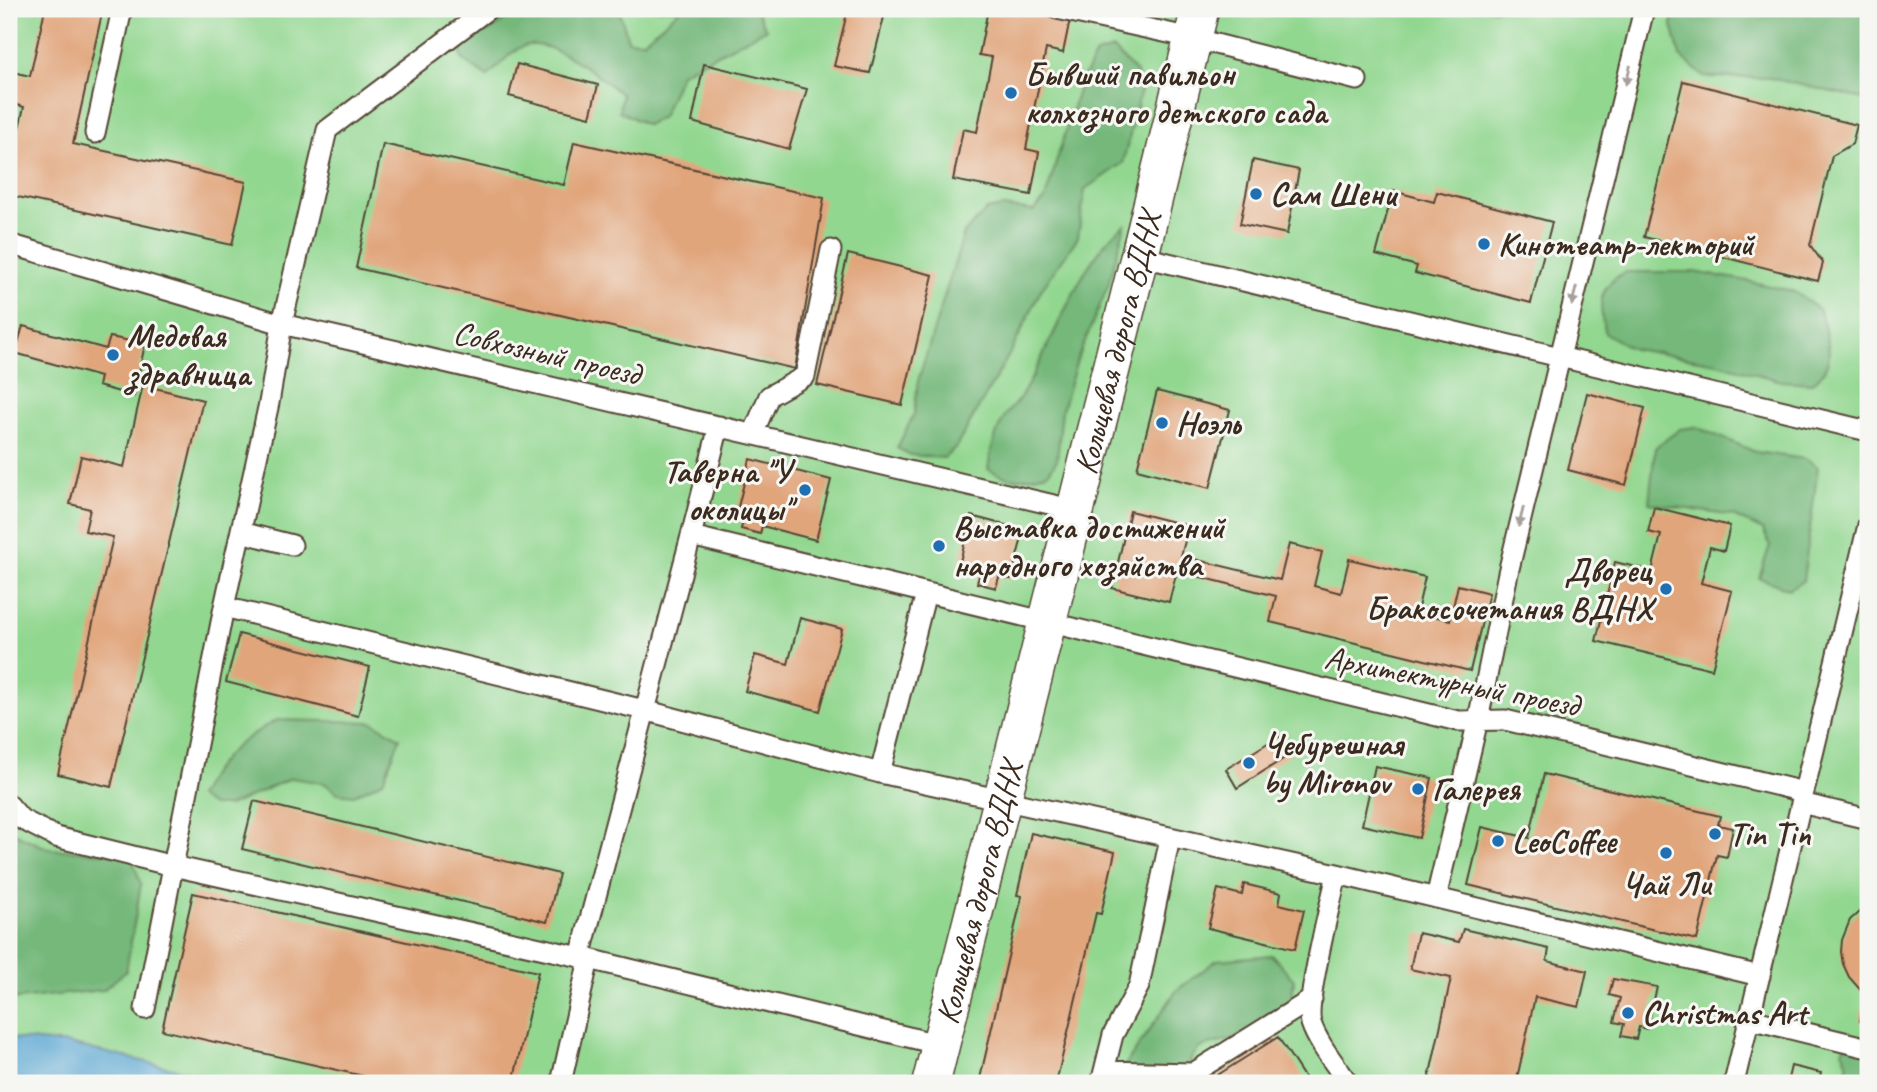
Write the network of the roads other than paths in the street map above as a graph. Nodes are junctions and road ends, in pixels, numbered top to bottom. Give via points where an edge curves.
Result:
1 (122, 9) edge
2 (488, 9) edge
3 (1057, 9) edge
4 (1644, 9) edge
5 (1196, 24) edge
6 (1357, 80) dead end
7 (95, 133) dead end
8 (10, 249) edge
9 (831, 250) dead end
10 (1139, 256) junction
11 (282, 324) junction
12 (1560, 357) junction
13 (719, 426) junction
14 (1868, 431) edge
15 (753, 434) junction
16 (1075, 510) junction
17 (1868, 525) edge
18 (241, 532) junction
19 (691, 536) junction
20 (292, 545) dead end
21 (926, 593) junction
22 (224, 607) junction
23 (1047, 622) junction
24 (644, 710) junction
25 (1478, 720) junction
26 (880, 773) junction
27 (1803, 798) junction
28 (1003, 801) junction
29 (9, 805) edge
30 (1868, 819) edge
31 (1170, 838) junction
32 (173, 866) junction
33 (1337, 874) junction
34 (1511, 895) dead end
35 (1436, 898) junction
36 (1506, 915) junction
37 (585, 958) junction
38 (1760, 976) junction
39 (1312, 999) junction
40 (145, 1009) dead end
41 (1750, 1019) junction
42 (941, 1045) junction
43 (1868, 1048) edge
44 (1103, 1077) edge
45 (561, 1083) edge
46 (931, 1083) edge
47 (1348, 1083) edge
48 (1734, 1083) edge

1 - 7 lane
2 - 11 lane via 327,130
3 - 5 lane
4 -> 12 lane
5 - 6 lane
5 - 10 street, Кольцевая дорога ВДНХ
8 - 11 lane, Совхозный проезд
9 - 15 lane via 805,376 769,396
10 - 12 lane
10 - 16 street, Кольцевая дорога ВДНХ
11 - 13 lane, Совхозный проезд
11 - 18 lane
12 - 14 lane
12 -> 25 lane
13 - 15 lane, Совхозный проезд
13 - 19 lane
15 - 16 lane, Совхозный проезд
16 - 23 street, Кольцевая дорога ВДНХ
17 - 27 lane
18 - 20 lane
18 - 22 lane
19 - 21 lane, Архитектурный проезд
19 - 24 lane
21 - 23 lane, Архитектурный проезд
21 - 26 lane
22 - 24 lane
22 - 32 lane
23 - 25 lane, Архитектурный проезд via 1458,721
23 - 28 street, Кольцевая дорога ВДНХ
24 - 26 lane
24 - 37 lane
25 - 27 lane, Архитектурный проезд via 1505,720
25 - 35 lane
26 - 28 lane
27 - 30 lane, Архитектурный проезд
27 - 38 lane
28 - 31 lane
28 - 42 street, Кольцевая дорога ВДНХ
29 - 32 lane via 21,820 57,837
31 - 33 lane
31 - 44 lane via 1139,986 1113,1035
32 - 37 lane
32 - 40 lane
33 - 35 lane
33 - 39 lane
34 - 36 lane
35 - 36 lane
36 - 38 lane
37 - 42 lane
37 - 45 lane
38 - 41 lane
39 - 44 lane via 1193,1073
39 - 47 lane via 1314,1030
41 - 43 lane
41 - 48 lane
42 - 46 street, Кольцевая дорога ВДНХ

